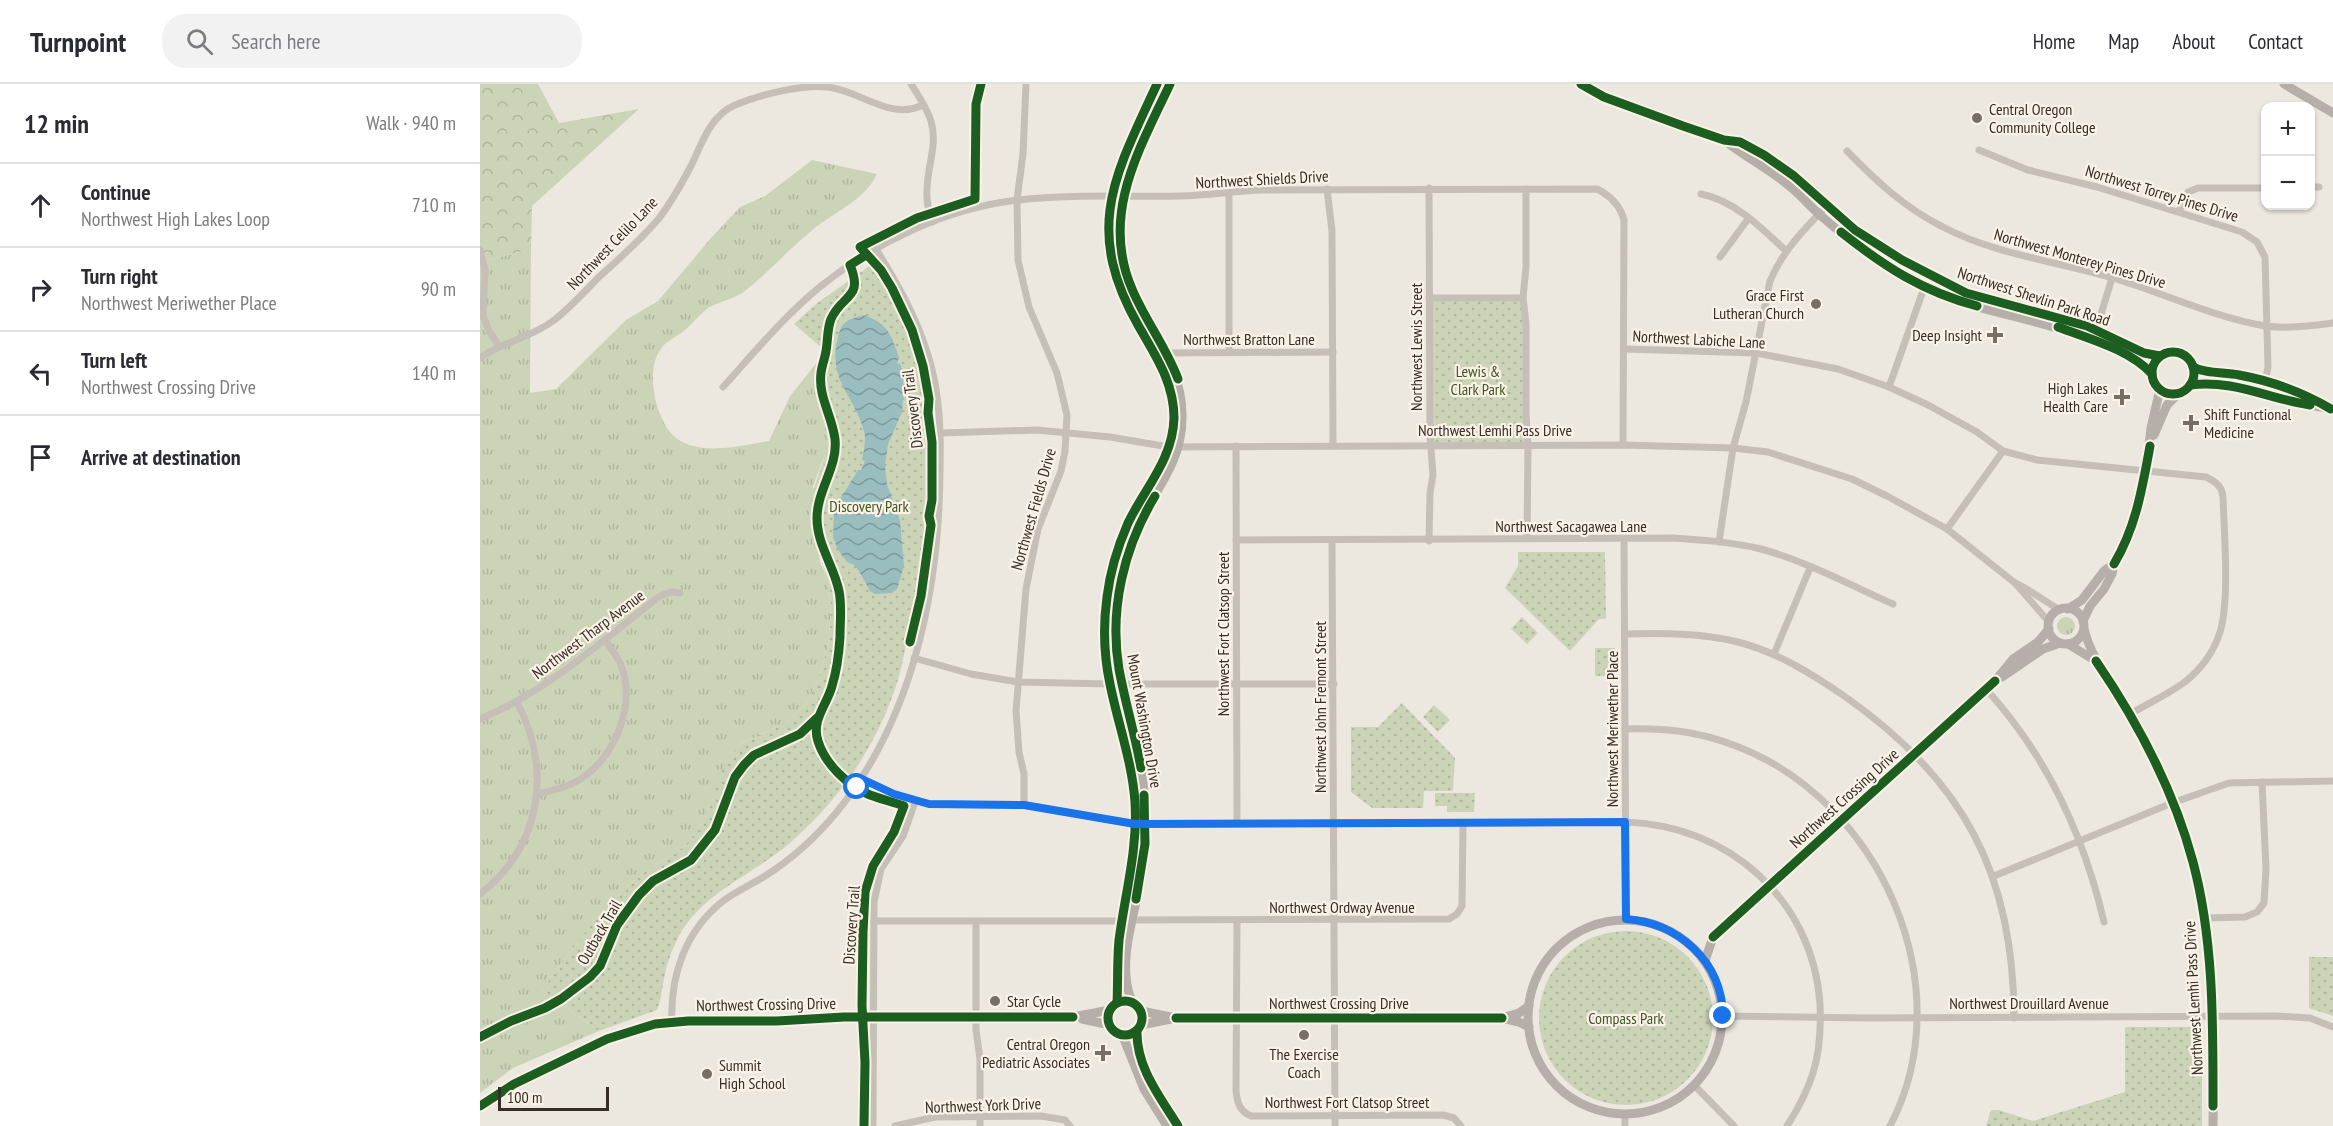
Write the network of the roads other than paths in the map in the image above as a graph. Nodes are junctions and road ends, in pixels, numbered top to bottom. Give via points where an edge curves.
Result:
1 (910, 84) edge
2 (1026, 84) edge
3 (1157, 84) edge
4 (1170, 84) edge
5 (1581, 84) edge
6 (2283, 84) edge
7 (923, 105) junction
8 (2333, 113) edge
9 (1724, 140) junction
10 (1978, 150) dead end
11 (1847, 151) dead end
12 (2315, 187) edge
13 (2319, 187) dead end
14 (1429, 188) junction
15 (2261, 188) edge
16 (1327, 189) junction
17 (1526, 189) junction
18 (1229, 194) junction
19 (1701, 194) dead end
20 (1123, 195) junction
21 (1112, 196) junction
22 (1017, 200) junction
23 (1826, 207) junction
24 (2179, 211) junction
25 (1818, 214) junction
26 (1748, 219) junction
27 (933, 222) junction
28 (480, 249) edge
29 (876, 249) junction
30 (1786, 251) junction
31 (1720, 257) dead end
32 (2112, 278) junction
33 (1923, 288) junction
34 (1429, 298) junction
35 (1522, 298) junction
36 (2333, 323) edge
37 (2268, 326) junction
38 (2096, 330) junction
39 (2093, 340) junction
40 (499, 346) junction
41 (1624, 349) junction
42 (1229, 352) junction
43 (1332, 352) junction
44 (1166, 353) junction
45 (1756, 353) junction
46 (2160, 356) junction
47 (480, 358) edge
48 (2193, 367) junction
49 (2152, 374) junction
50 (2265, 380) junction
51 (2190, 385) junction
52 (723, 387) dead end
53 (1889, 387) junction
54 (2160, 389) junction
55 (2263, 393) junction
56 (2178, 394) junction
57 (2332, 409) edge
58 (1067, 432) junction
59 (941, 433) junction
60 (1430, 445) junction
61 (1528, 445) junction
62 (1623, 445) junction
63 (1174, 446) junction
64 (1236, 446) junction
65 (1334, 446) junction
66 (2150, 446) junction
67 (1733, 448) junction
68 (2003, 451) junction
69 (2146, 472) junction
70 (1947, 529) junction
71 (1527, 538) junction
72 (1624, 539) junction
73 (1236, 540) junction
74 (1332, 541) junction
75 (1429, 541) junction
76 (1719, 542) junction
77 (2114, 564) junction
78 (1810, 568) junction
79 (2015, 583) junction
80 (680, 593) dead end
81 (1893, 604) dead end
82 (2064, 609) junction
83 (2083, 625) junction
84 (2049, 626) junction
85 (1625, 634) junction
86 (605, 640) junction
87 (2064, 644) junction
88 (1774, 654) junction
89 (914, 658) junction
90 (2096, 661) junction
91 (1995, 681) junction
92 (1018, 682) junction
93 (1110, 684) junction
94 (1122, 684) junction
95 (1334, 684) junction
96 (1236, 685) junction
97 (1986, 688) junction
98 (517, 702) junction
99 (2130, 714) junction
100 (480, 719) edge
101 (1625, 729) junction
102 (1914, 754) junction
103 (862, 779) junction
104 (2333, 781) edge
105 (2262, 782) junction
106 (538, 794) junction
107 (915, 802) junction
108 (2172, 803) junction
109 (1024, 805) junction
110 (1842, 820) junction
111 (1237, 822) junction
112 (1334, 822) junction
113 (1625, 822) junction
114 (1463, 823) junction
115 (1135, 824) junction
116 (1146, 824) junction
117 (2080, 842) junction
118 (1994, 876) junction
119 (1770, 885) junction
120 (480, 894) edge
121 (2204, 918) junction
122 (1626, 919) junction
123 (1237, 920) junction
124 (1334, 920) junction
125 (874, 921) junction
126 (976, 921) junction
127 (1127, 921) junction
128 (2104, 922) dead end
129 (1713, 938) junction
130 (1689, 944) junction
131 (1705, 961) junction
132 (1132, 1002) junction
133 (1529, 1006) junction
134 (1114, 1007) junction
135 (1141, 1011) junction
136 (1723, 1016) junction
137 (2213, 1016) junction
138 (976, 1017) junction
139 (1073, 1017) junction
140 (1918, 1017) junction
141 (873, 1018) junction
142 (1176, 1018) junction
143 (1237, 1018) junction
144 (1335, 1018) junction
145 (1502, 1018) junction
146 (1821, 1018) junction
147 (2014, 1018) junction
148 (672, 1022) junction
149 (1110, 1025) junction
150 (1529, 1027) junction
151 (2333, 1027) edge
152 (1139, 1028) junction
153 (1122, 1035) junction
154 (1695, 1086) junction
155 (480, 1106) edge
156 (1625, 1114) junction
157 (1335, 1115) junction
158 (980, 1117) junction
159 (873, 1126) edge
160 (895, 1126) edge
161 (980, 1126) edge
162 (1070, 1126) edge
163 (1167, 1126) edge
164 (1178, 1126) edge
165 (1335, 1126) edge
166 (1461, 1126) edge
167 (1625, 1126) edge
168 (1734, 1126) edge
169 (1787, 1126) edge
170 (1890, 1126) edge
171 (2213, 1126) edge

1 - 7 street
2 - 22 street, Northwest Fields Drive
3 - 21 main road, Mount Washington Drive via 1118,171
4 - 20 main road, Mount Washington Drive
5 - 9 main road, Northwest Shevlin Park Road via 1604,97
6 - 8 main road
7 - 27 street via 933,129 927,190 927,207
7 - 40 street, Northwest Celilo Lane via 911,111 895,110 844,91 814,86 733,106 709,128 660,217 553,321
9 - 23 main road, Northwest Shevlin Park Road via 1740,142 1764,155 1794,176
9 - 25 main road, Northwest Shevlin Park Road via 1793,189
10 - 24 street, Northwest Torrey Pines Drive via 2028,170
11 - 32 street, Northwest Monterey Pines Drive via 1883,188 1943,227 1997,249
12 - 13 street
14 - 16 street, Northwest Shields Drive
14 - 17 street, Northwest Shields Drive
14 - 34 street, Northwest Lewis Street
15 - 24 street via 2199,188 2188,192
16 - 18 street, Northwest Shields Drive
16 - 43 street via 1332,231
17 - 35 street
17 - 41 street, Northwest Shields Drive via 1597,189 1618,205 1624,220
18 - 20 street, Northwest Shields Drive
18 - 42 street
19 - 26 street via 1715,198
20 - 21 street, Northwest Shields Drive
20 - 44 main road, Mount Washington Drive via 1119,234 1124,267
21 - 22 street, Northwest Shields Drive
21 - 63 main road, Mount Washington Drive via 1110,254 1123,296 1170,386
22 - 27 street, Northwest Shields Drive
22 - 58 street, Northwest Fields Drive via 1020,273 1064,395
23 - 25 street
23 - 38 main road, Northwest Shevlin Park Road via 1878,246 1966,293
24 - 37 street, Northwest Torrey Pines Drive via 2242,232 2262,248
25 - 30 street
25 - 33 main road, Northwest Shevlin Park Road via 1882,264
26 - 30 street
26 - 31 street
27 - 29 street, Northwest Shields Drive
28 - 40 street via 485,270 483,316
29 - 52 street, Northwest Shields Drive via 819,288
29 - 59 street via 916,321 933,378
30 - 45 street via 1770,281
32 - 37 street, Northwest Monterey Pines Drive
32 - 38 street
33 - 39 main road, Northwest Shevlin Park Road
33 - 53 street
34 - 35 street
34 - 60 street, Northwest Lewis Street
35 - 61 street
36 - 37 street, Northwest Monterey Pines Drive
37 - 50 street, Northwest Torrey Pines Drive
38 - 39 street
38 - 46 main road, Northwest Shevlin Park Road via 2144,353
39 - 49 main road, Northwest Shevlin Park Road via 2139,363
40 - 47 street, Northwest Celilo Lane
41 - 45 street, Northwest Labiche Lane
41 - 62 street, Northwest Shields Drive
42 - 43 street, Northwest Bratton Lane
42 - 44 street, Northwest Bratton Lane
43 - 65 street
44 - 63 main road, Mount Washington Drive via 1178,380 1183,415
45 - 53 street, Northwest Labiche Lane via 1838,369
45 - 67 street
46 - 48 main road via 2178,353 2189,359
46 - 49 main road
48 - 50 main road
48 - 51 main road
49 - 54 main road
50 - 55 street, Northwest Torrey Pines Drive
50 - 57 main road via 2308,395
51 - 55 main road via 2206,382
51 - 56 main road
53 - 68 street, Northwest Labiche Lane via 1977,432
54 - 56 main road
54 - 66 main road
55 - 57 main road
56 - 66 main road via 2167,405
58 - 59 street, Northwest Lemhi Pass Drive
58 - 63 street, Northwest Lemhi Pass Drive
58 - 92 street, Northwest Fields Drive via 1061,471 1038,529 1029,570
59 - 89 street via 936,543 924,623
60 - 61 street, Northwest Lemhi Pass Drive
60 - 65 street, Northwest Lemhi Pass Drive
60 - 75 street, Northwest Lewis Street via 1433,475
61 - 62 street, Northwest Lemhi Pass Drive
61 - 71 street
62 - 67 street, Northwest Lemhi Pass Drive
63 - 64 street, Northwest Lemhi Pass Drive
63 - 93 main road, Mount Washington Drive via 1128,523 1112,571 1105,617
63 - 94 main road, Mount Washington Drive via 1170,469 1135,535 1121,578 1116,627
64 - 65 street, Northwest Lemhi Pass Drive
64 - 73 street, Northwest Fort Clatsop Street
66 - 69 main road
67 - 70 street, Northwest Lemhi Pass Drive via 1768,452 1852,479
67 - 76 street
68 - 69 street, Northwest Labiche Lane via 2037,460
68 - 70 street
69 - 77 main road via 2133,525
69 - 99 street, Northwest Labiche Lane via 2206,477 2219,485 2223,497 2224,615 2216,644 2197,670 2173,690
70 - 79 street, Northwest Lemhi Pass Drive
71 - 72 street, Northwest Sacagawea Lane
71 - 75 street, Northwest Sacagawea Lane
72 - 76 street, Northwest Sacagawea Lane
72 - 85 street, Northwest Meriwether Place
73 - 74 street, Northwest Sacagawea Lane
73 - 96 street, Northwest Fort Clatsop Street
74 - 75 street, Northwest Sacagawea Lane
74 - 95 street, Northwest John Fremont Street
76 - 78 street, Northwest Sacagawea Lane via 1761,549
77 - 82 main road via 2082,600
77 - 83 main road
78 - 81 street, Northwest Sacagawea Lane
78 - 88 street
79 - 82 street, Northwest Lemhi Pass Drive
79 - 84 street, Northwest Lemhi Pass Drive
80 - 86 street, Northwest Tharp Avenue via 660,596
82 - 83 main road via 2077,612
82 - 84 main road via 2051,617
83 - 87 main road via 2078,639
83 - 90 main road, Northwest Lemhi Pass Drive
84 - 87 main road via 2052,638
84 - 91 main road, Northwest Crossing Drive via 2038,642 2013,659
85 - 88 street via 1695,635
85 - 101 street, Northwest Meriwether Place
86 - 98 street, Northwest Tharp Avenue via 562,674
86 - 106 street via 625,679 623,716 617,733 608,752 585,777
87 - 90 main road, Northwest Lemhi Pass Drive
87 - 91 main road, Northwest Crossing Drive via 2043,649
88 - 102 street via 1836,690
89 - 92 street
89 - 103 street via 892,723
90 - 99 main road, Northwest Lemhi Pass Drive
91 - 97 main road, Northwest Crossing Drive
92 - 93 street
92 - 109 street, Northwest Fields Drive via 1017,734 1024,774
93 - 115 main road, Mount Washington Drive via 1129,756
94 - 96 street
94 - 116 main road, Mount Washington Drive via 1142,772
95 - 96 street
95 - 112 street, Northwest John Fremont Street
96 - 111 street, Northwest Fort Clatsop Street
97 - 102 main road, Northwest Crossing Drive
97 - 117 street via 2041,764
98 - 100 street, Northwest Tharp Avenue
98 - 106 street via 535,748
99 - 108 main road, Northwest Lemhi Pass Drive
101 - 110 street via 1665,728 1737,746 1806,786
101 - 113 street, Northwest Meriwether Place
102 - 110 main road, Northwest Crossing Drive
102 - 118 street via 1966,819
103 - 107 street
103 - 148 street via 818,833 766,875 721,902 699,926 675,977
104 - 105 street
105 - 108 street via 2229,783
105 - 121 street via 2264,903 2257,912 2245,916
106 - 120 street via 519,850
107 - 109 street via 946,806
107 - 125 street via 903,836 881,869
108 - 117 street
108 - 121 main road, Northwest Lemhi Pass Drive via 2193,861
109 - 115 street
110 - 119 main road, Northwest Crossing Drive
110 - 140 street via 1882,877 1901,919 1913,968
111 - 112 street
111 - 116 street
112 - 114 street
112 - 124 street, Northwest John Fremont Street
113 - 114 street
113 - 119 street via 1670,827 1706,839 1736,856
113 - 122 street, Northwest Meriwether Place
114 - 124 street, Northwest Ordway Avenue via 1463,898 1457,914 1442,920
115 - 116 street
115 - 127 main road, Mount Washington Drive
116 - 127 main road, Mount Washington Drive via 1143,862
117 - 118 street
117 - 128 street
118 - 147 street via 2009,940
119 - 129 main road, Northwest Crossing Drive
119 - 146 street via 1806,942 1819,986
121 - 137 main road, Northwest Lemhi Pass Drive
122 - 130 main road via 1662,927
122 - 133 main road via 1593,925 1555,949 1536,980
123 - 124 street, Northwest Ordway Avenue
123 - 127 street, Northwest Ordway Avenue
123 - 143 street, Northwest Fort Clatsop Street
124 - 144 street, Northwest John Fremont Street
125 - 126 street, Northwest Ordway Avenue
125 - 141 street
126 - 127 street, Northwest Ordway Avenue
126 - 138 street
127 - 132 main road, Mount Washington Drive via 1126,976
127 - 134 main road, Mount Washington Drive via 1118,960
129 - 130 main road, Northwest Crossing Drive
129 - 131 main road, Northwest Crossing Drive
130 - 131 main road
131 - 136 main road via 1720,990
132 - 134 main road via 1124,1001
132 - 135 main road
133 - 145 main road, Northwest Crossing Drive
133 - 150 main road
134 - 139 main road, Northwest Crossing Drive
134 - 149 main road via 1108,1016
135 - 142 main road, Northwest Crossing Drive
135 - 152 main road
136 - 146 street, Northwest Drouillard Avenue
136 - 154 main road via 1713,1059
137 - 147 street, Northwest Drouillard Avenue
137 - 151 street, Northwest Drouillard Avenue via 2302,1016
137 - 171 main road, Northwest Lemhi Pass Drive
138 - 139 main road, Northwest Crossing Drive
138 - 141 main road, Northwest Crossing Drive
138 - 158 street
139 - 149 main road, Northwest Crossing Drive
140 - 146 street, Northwest Drouillard Avenue
140 - 147 street, Northwest Drouillard Avenue
140 - 170 street via 1910,1079
141 - 148 main road, Northwest Crossing Drive
141 - 159 street
142 - 143 main road, Northwest Crossing Drive
142 - 152 main road, Northwest Crossing Drive
143 - 144 main road, Northwest Crossing Drive
143 - 157 street, Northwest Fort Clatsop Street via 1236,1090 1241,1109 1251,1116
144 - 145 main road, Northwest Crossing Drive
144 - 157 street, Northwest John Fremont Street
145 - 150 main road, Northwest Crossing Drive
146 - 169 street via 1814,1072
148 - 155 main road, Northwest Crossing Drive via 608,1039 514,1084
149 - 153 main road
150 - 156 main road via 1539,1064 1560,1091 1581,1105 1605,1113
152 - 153 main road
152 - 164 main road via 1137,1046 1146,1072
153 - 163 main road via 1144,1089
154 - 156 main road via 1666,1106
154 - 168 street
156 - 167 street
157 - 165 street, Northwest John Fremont Street
157 - 166 street, Northwest Fort Clatsop Street via 1443,1115 1454,1118
158 - 160 street, Northwest York Drive via 935,1117
158 - 161 street
158 - 162 street, Northwest York Drive via 1055,1117

